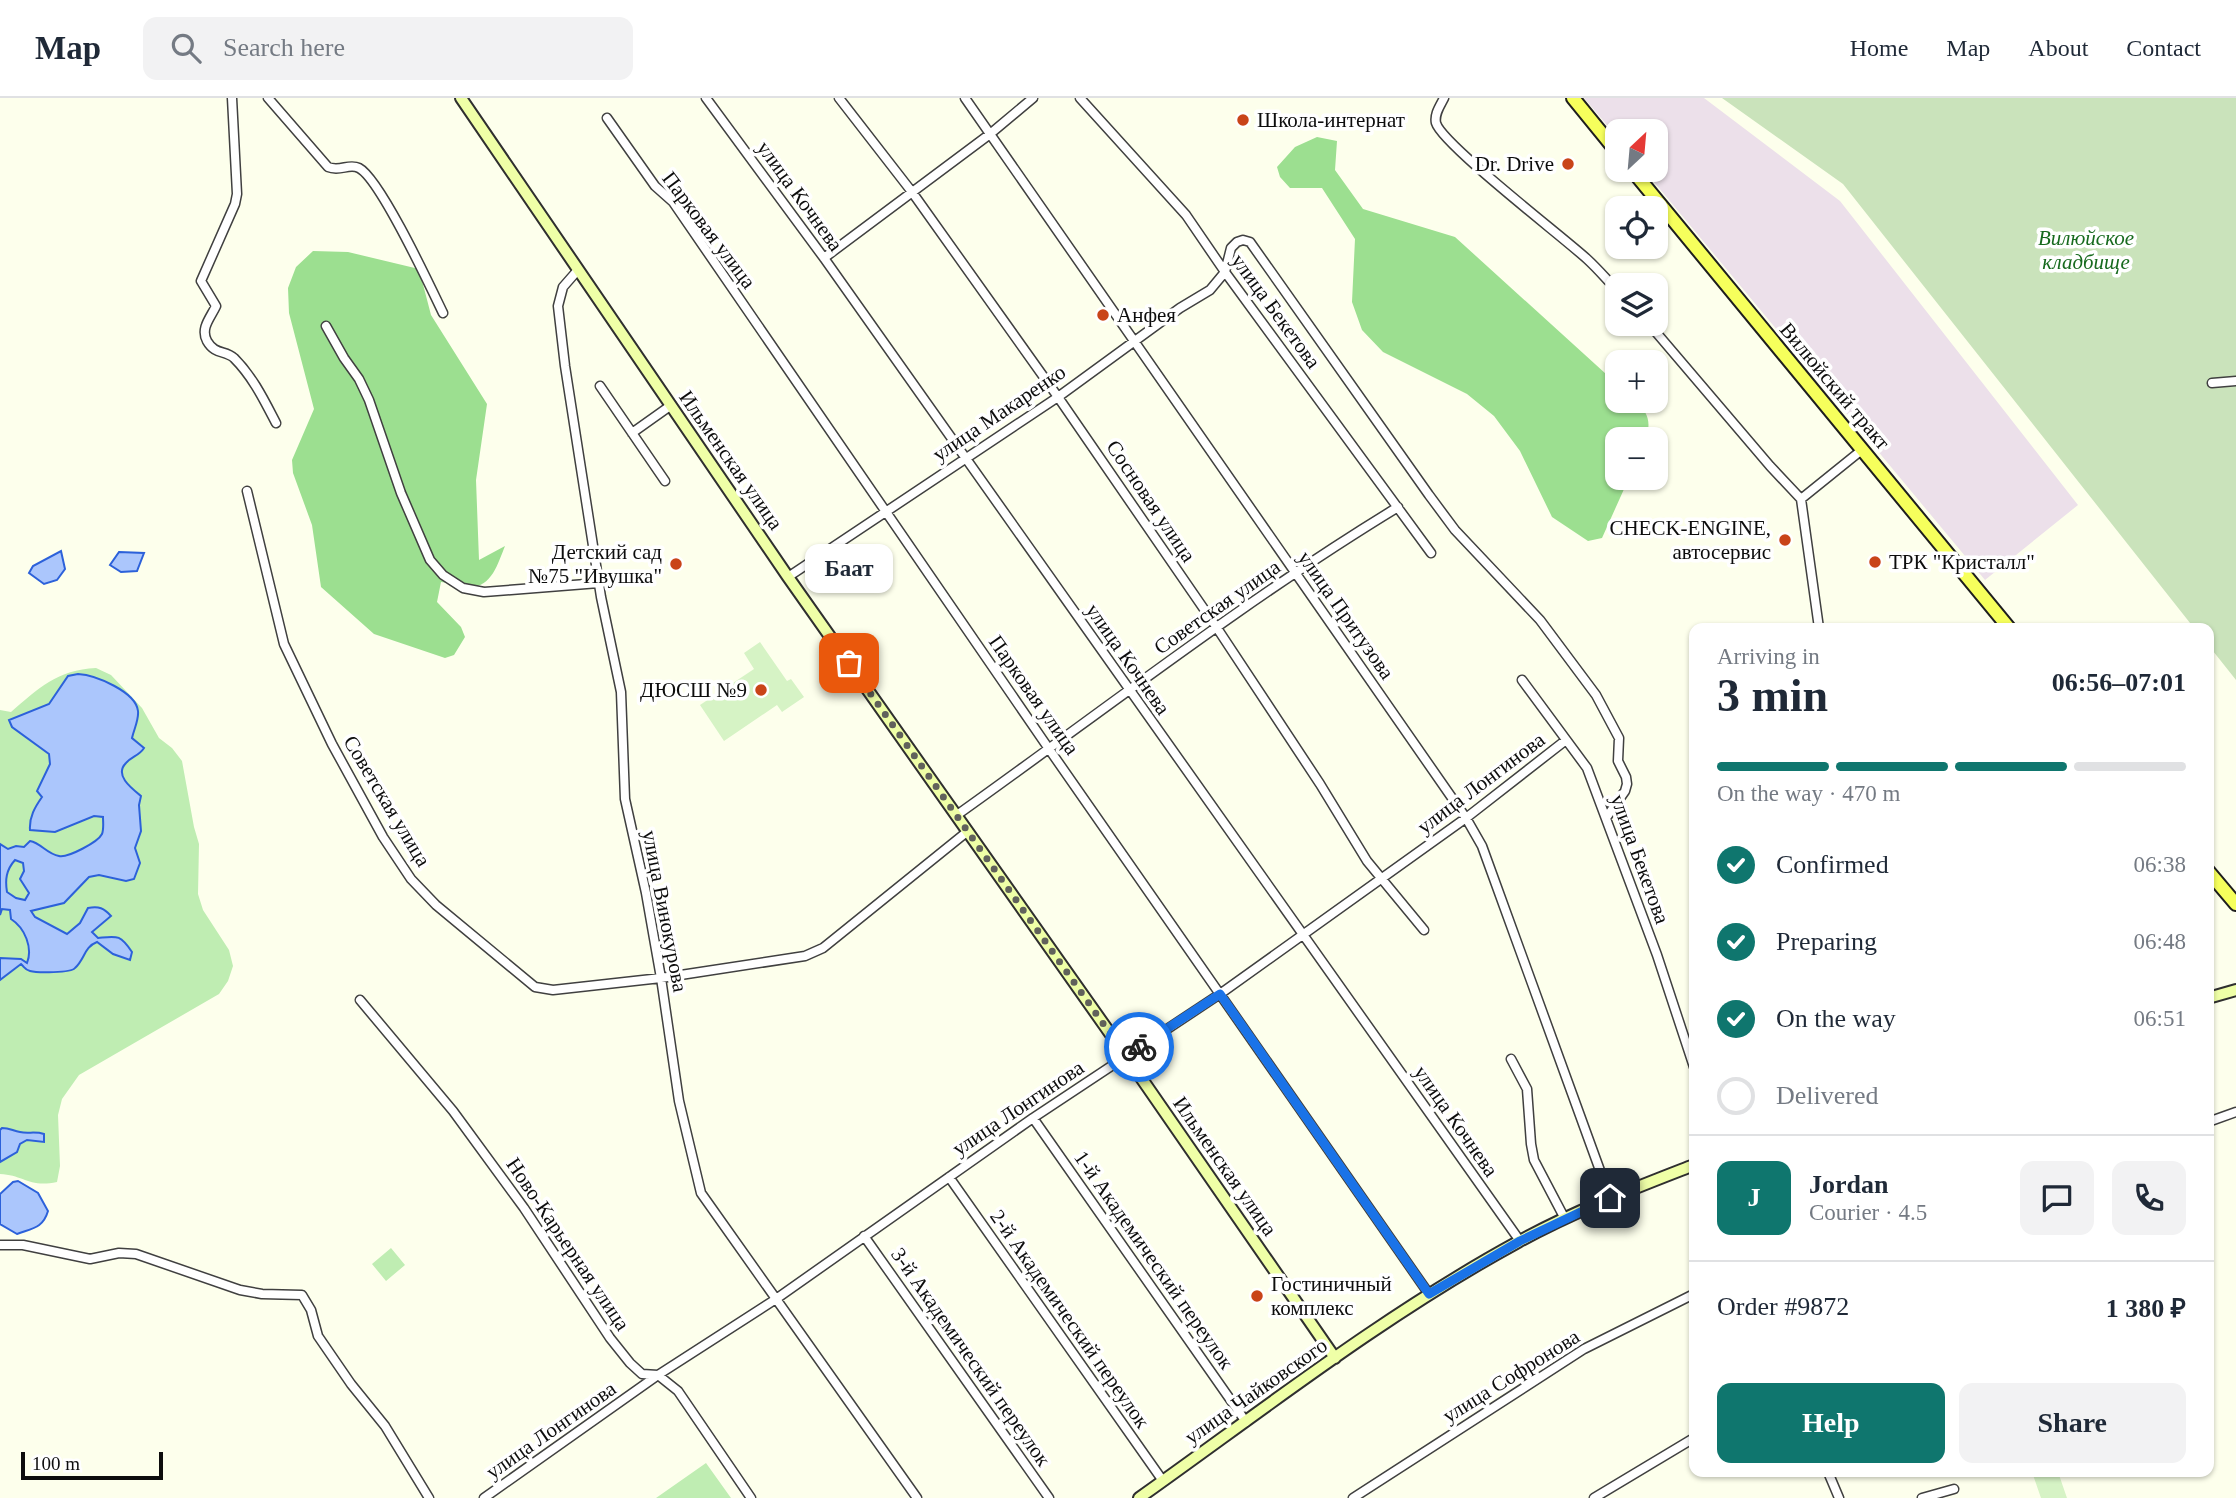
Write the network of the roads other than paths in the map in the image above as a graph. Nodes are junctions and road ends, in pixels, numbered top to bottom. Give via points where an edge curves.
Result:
1 (232, 98) edge
2 (268, 98) edge
3 (461, 98) edge
4 (706, 98) edge
5 (839, 98) edge
6 (965, 98) edge
7 (1033, 98) edge
8 (1080, 98) edge
9 (1444, 98) edge
10 (1573, 98) edge
11 (607, 118) dead end
12 (990, 134) junction
13 (1605, 137) edge
14 (1642, 182) edge
15 (912, 192) junction
16 (824, 258) junction
17 (577, 271) junction
18 (1225, 272) junction
19 (1605, 278) edge
20 (443, 313) dead end
21 (326, 326) dead end
22 (1659, 336) edge
23 (1134, 341) junction
24 (2236, 381) edge
25 (2212, 383) dead end
26 (600, 386) dead end
27 (1058, 397) junction
28 (670, 406) junction
29 (276, 423) dead end
30 (632, 433) junction
31 (1863, 449) junction
32 (966, 458) junction
33 (665, 481) dead end
34 (247, 491) dead end
35 (1801, 499) junction
36 (1398, 507) junction
37 (885, 510) junction
38 (1432, 553) dead end
39 (1296, 573) junction
40 (788, 577) junction
41 (599, 583) junction
42 (1817, 623) edge
43 (2005, 623) edge
44 (1217, 628) junction
45 (1522, 680) dead end
46 (1129, 692) junction
47 (1566, 740) junction
48 (1049, 749) junction
49 (957, 815) junction
50 (1466, 818) junction
51 (1606, 818) junction
52 (968, 831) junction
53 (1381, 878) junction
54 (2214, 878) edge
55 (2236, 904) edge
56 (1424, 930) dead end
57 (1302, 934) junction
58 (661, 978) junction
59 (2236, 989) edge
60 (1220, 994) junction
61 (2214, 996) edge
62 (360, 1000) dead end
63 (1689, 1052) edge
64 (1126, 1056) junction
65 (1511, 1059) dead end
66 (2236, 1112) edge
67 (1033, 1118) junction
68 (2214, 1120) edge
69 (1689, 1167) edge
70 (949, 1177) junction
71 (1610, 1198) junction
72 (1565, 1219) junction
73 (864, 1236) junction
74 (1520, 1241) junction
75 (0, 1245) edge
76 (1429, 1294) junction
77 (1689, 1296) edge
78 (776, 1298) junction
79 (1335, 1358) junction
80 (658, 1375) junction
81 (1246, 1422) junction
82 (1689, 1441) edge
83 (1830, 1477) edge
84 (1163, 1481) junction
85 (1954, 1489) dead end
86 (429, 1498) edge
87 (484, 1498) edge
88 (751, 1498) edge
89 (917, 1498) edge
90 (1049, 1498) edge
91 (1139, 1498) edge
92 (1353, 1498) edge
93 (1594, 1498) edge
94 (1839, 1498) edge
95 (1922, 1498) edge

1 - 29 street via 237,194 201,281 216,306 205,327 207,340 217,352 232,356 255,383
2 - 20 street via 328,167 336,171 354,166 374,186
3 - 17 main road, Ильменская улица
4 - 16 street, улица Кочнева
5 - 15 street, Сосновая улица
6 - 12 street, улица Притузова
7 - 12 street
8 - 18 street, улица Бекетова via 1186,215
9 - 19 street via 1436,115 1441,131
10 - 13 main road
11 - 37 street, Парковая улица via 655,186 673,202
12 - 15 street
12 - 23 street, улица Притузова
14 - 31 main road, Вилюйский тракт
15 - 16 street
15 - 27 street, Сосновая улица
16 - 32 street, улица Кочнева
17 - 28 main road, Ильменская улица
17 - 41 street, улица Винокурова via 563,287 558,306
18 - 23 street, улица Макаренко via 1210,290
18 - 36 street, улица Бекетова
18 - 51 street via 1231,248 1243,240 1250,242 1449,521 1540,620 1585,677 1615,728 1618,761 1626,777 1625,791
21 - 41 street via 369,400 401,493 430,560 443,575 463,588 484,592
22 - 35 street
23 - 27 street, улица Макаренко
23 - 39 street, улица Притузова
24 - 25 street
26 - 30 street
27 - 32 street, улица Макаренко
27 - 44 street, Сосновая улица
28 - 30 street
28 - 40 main road, Ильменская улица
30 - 33 street
31 - 35 street
31 - 43 main road, Вилюйский тракт
32 - 37 street, улица Макаренко
32 - 46 street, улица Кочнева
34 - 58 street, Советская улица via 284,644 332,744 411,879 535,987 553,990
35 - 42 street
36 - 38 street, улица Бекетова
36 - 39 street, Советская улица
37 - 40 street, улица Макаренко
37 - 48 street, Парковая улица
39 - 44 street, Советская улица
39 - 50 street, улица Притузова
40 - 49 main road, Ильменская улица
41 - 58 street, улица Винокурова via 621,692 625,799
44 - 46 street, Советская улица
44 - 53 street, Сосновая улица
45 - 47 street, улица Бекетова
46 - 48 street, Советская улица
46 - 57 street, улица Кочнева
47 - 50 street, улица Лонгинова
47 - 51 street, улица Бекетова via 1587,768
48 - 49 street, Советская улица
48 - 60 street, Парковая улица
49 - 52 main road, Ильменская улица
50 - 53 street, улица Лонгинова
50 - 71 street, улица Притузова via 1485,850
51 - 63 street, улица Бекетова
52 - 58 street, Советская улица via 823,948 805,956
52 - 64 main road, Ильменская улица
53 - 56 street, Сосновая улица
53 - 57 street, улица Лонгинова
54 - 55 main road
57 - 60 street, улица Лонгинова
57 - 74 street, улица Кочнева
58 - 78 street, улица Винокурова via 679,1101 701,1193
59 - 61 main road
60 - 64 street, улица Лонгинова
60 - 76 street, Парковая улица
62 - 80 street, Ново-Карьерная улица via 453,1111 610,1338 642,1374
64 - 67 street, улица Лонгинова
64 - 79 main road, Ильменская улица
65 - 72 street via 1530,1102 1534,1160
66 - 68 street
67 - 70 street, улица Лонгинова
67 - 81 street, 1-й Академический переулок
69 - 71 main road, улица Чайковского
70 - 73 street, улица Лонгинова
70 - 84 street, 2-й Академический переулок
71 - 72 main road, улица Чайковского
72 - 74 main road, улица Чайковского
73 - 78 street, улица Лонгинова
73 - 90 street, 3-й Академический переулок
74 - 76 main road, улица Чайковского
75 - 86 street via 23,1245 90,1259 136,1254 240,1290 302,1295 312,1310 318,1336 385,1426
76 - 79 main road, улица Чайковского
77 - 92 street, улица Софронова via 1584,1349
78 - 80 street, улица Лонгинова
78 - 89 street, улица Винокурова
79 - 81 main road, улица Чайковского
80 - 87 street, улица Лонгинова
80 - 88 street, Ново-Карьерная улица via 678,1391
81 - 84 main road, улица Чайковского
82 - 93 street
83 - 94 street
84 - 91 main road, улица Чайковского
85 - 95 street

